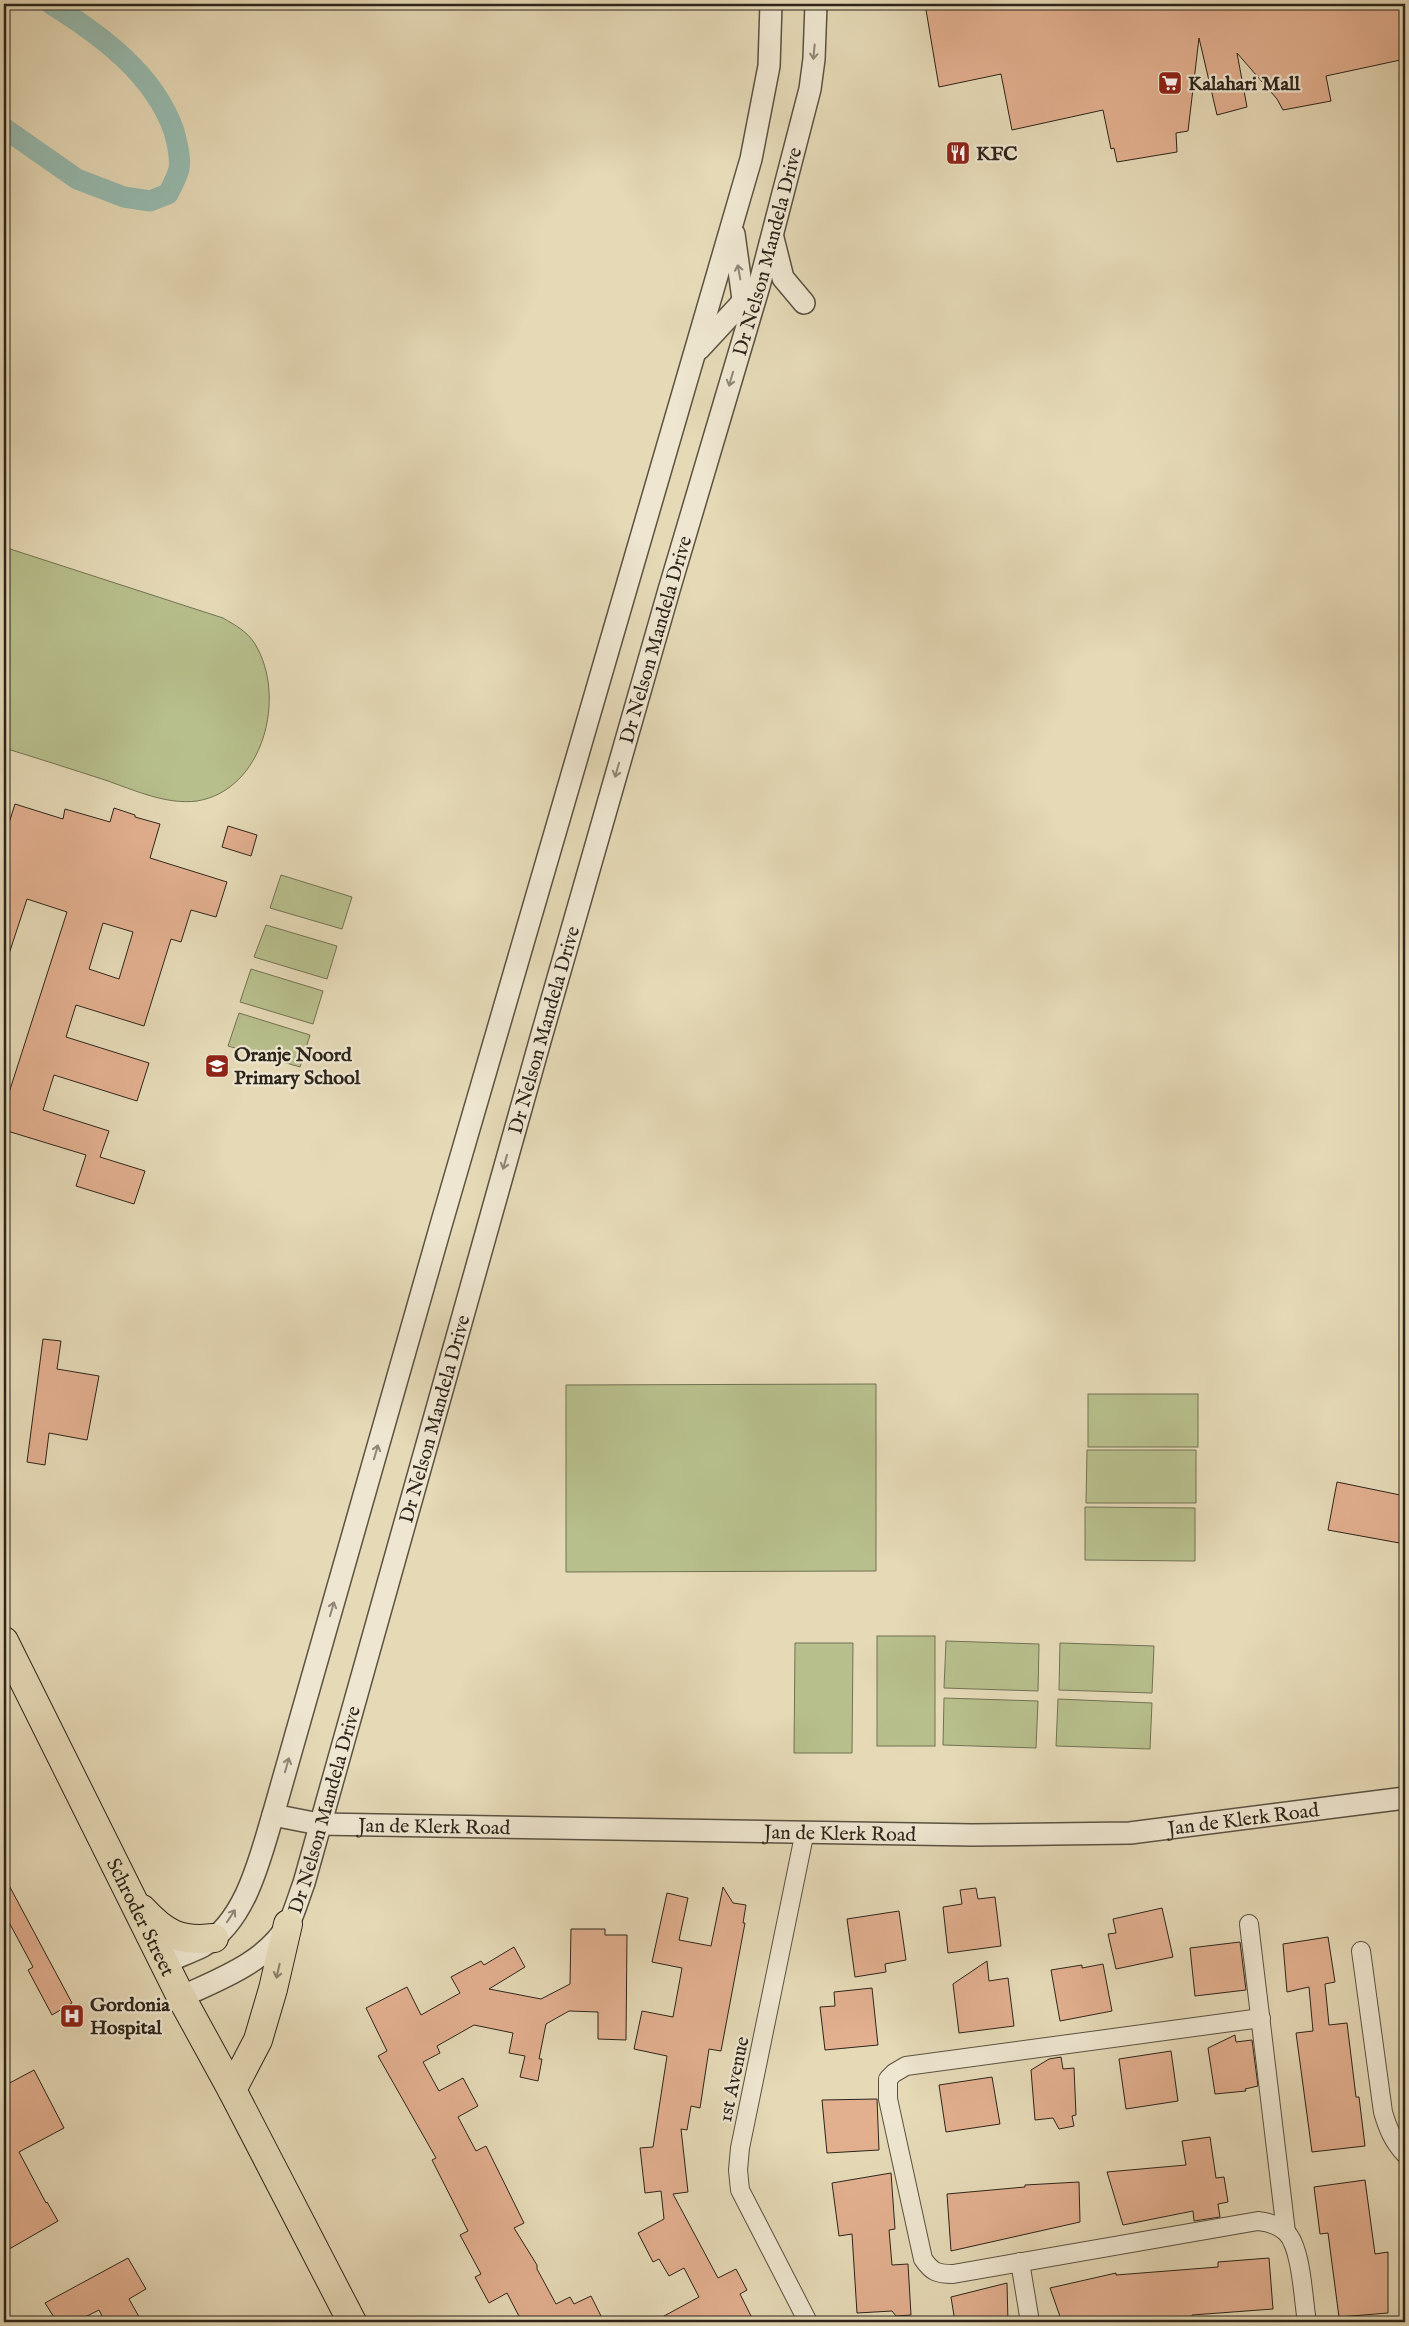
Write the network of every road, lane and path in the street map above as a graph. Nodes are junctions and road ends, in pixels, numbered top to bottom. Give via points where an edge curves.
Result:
1 (771, 4) edge
2 (816, 4) edge
3 (733, 222) junction
4 (772, 236) junction
5 (751, 293) junction
6 (804, 304) dead end
7 (693, 357) junction
8 (4, 1641) edge
9 (1405, 1798) edge
10 (273, 1815) junction
11 (319, 1824) junction
12 (805, 1831) junction
13 (129, 1895) junction
14 (288, 1924) junction
15 (1249, 1924) dead end
16 (214, 1938) junction
17 (1361, 1951) dead end
18 (164, 1963) junction
19 (181, 1997) junction
20 (1261, 2018) junction
21 (232, 2090) junction
22 (1405, 2154) edge
23 (1286, 2232) junction
24 (1020, 2262) junction
25 (352, 2322) edge
26 (808, 2322) edge
27 (1030, 2322) edge
28 (1306, 2322) edge

1 - 3 street, Dr Nelson Mandela Drive via 769,66 751,159
2 -> 4 street, Dr Nelson Mandela Drive via 810,88
5 -> 3 street
3 - 7 street, Dr Nelson Mandela Drive
4 - 5 street, Dr Nelson Mandela Drive
4 - 6 street via 783,278
5 - 7 street
5 -> 11 street, Dr Nelson Mandela Drive via 748,320 542,1031
10 -> 7 street, Dr Nelson Mandela Drive
8 - 13 highway, Schroder Street
9 - 12 street, Jan de Klerk Road via 1130,1833 973,1835
10 - 11 street, Jan de Klerk Road
16 -> 10 street, Dr Nelson Mandela Drive via 252,1882
11 - 12 street, Jan de Klerk Road
11 - 14 street, Dr Nelson Mandela Drive via 304,1883
12 - 26 street, 1st Avenue via 738,2170 740,2190 749,2210
13 - 16 highway via 149,1917 172,1934 187,1939
13 - 18 highway, Schroder Street
14 - 19 street, Dr Nelson Mandela Drive via 255,1960
14 -> 21 highway via 258,2040
15 - 20 street
16 - 18 street, Dr Nelson Mandela Drive
17 - 22 street via 1383,2112 1388,2130
18 - 19 highway, Schroder Street
19 - 21 highway, Schroder Street
20 - 23 street
20 - 24 street via 923,2063 894,2072 888,2079 888,2099 923,2259 930,2270 939,2274
21 - 25 highway, Schroder Street
23 - 24 street via 1268,2222 1258,2221
23 - 28 street via 1295,2246
24 - 27 street

